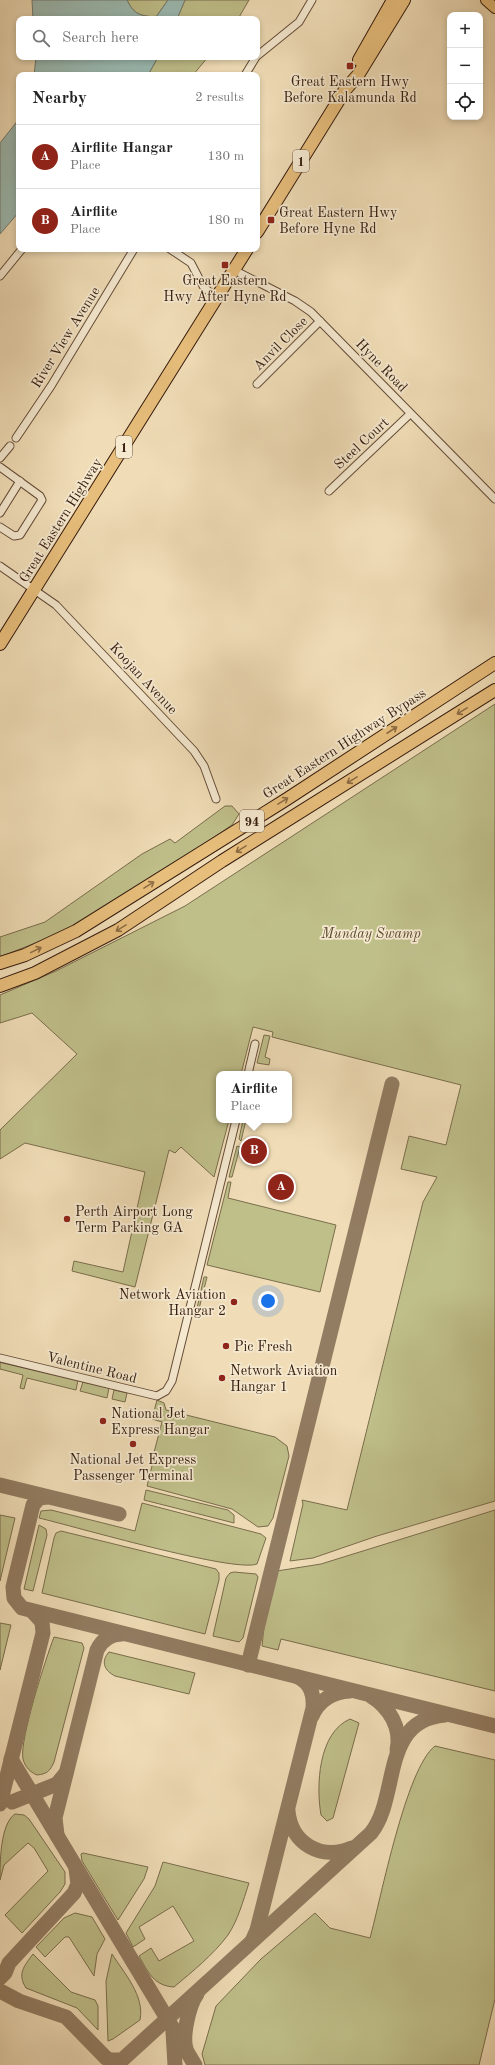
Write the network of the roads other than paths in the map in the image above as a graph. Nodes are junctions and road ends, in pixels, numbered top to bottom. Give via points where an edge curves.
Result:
1 (312, 0) edge
2 (393, 0) edge
3 (404, 0) edge
4 (486, 0) edge
5 (495, 8) edge
6 (260, 54) edge
7 (255, 60) edge
8 (247, 72) edge
9 (345, 90) junction
10 (260, 227) edge
11 (20, 252) edge
12 (132, 252) edge
13 (174, 252) edge
14 (245, 252) edge
15 (234, 270) junction
16 (0, 276) edge
17 (216, 298) junction
18 (320, 321) junction
19 (257, 384) dead end
20 (410, 414) junction
21 (16, 438) dead end
22 (10, 446) dead end
23 (0, 458) edge
24 (0, 467) edge
25 (20, 481) junction
26 (329, 491) dead end
27 (495, 499) edge
28 (0, 513) edge
29 (0, 527) edge
30 (0, 566) edge
31 (35, 589) junction
32 (0, 644) edge
33 (495, 663) edge
34 (495, 690) edge
35 (216, 799) dead end
36 (0, 964) edge
37 (0, 986) edge
38 (255, 1044) dead end
39 (249, 1071) edge
40 (235, 1123) edge
41 (0, 1358) edge

1 - 6 street via 299,22
2 - 9 highway, 1 via 353,70
3 - 9 highway, 1 via 358,75
4 - 5 main road
7 - 8 street
9 - 10 highway, 1
11 - 16 street
12 - 21 street, River View Avenue via 51,386
13 - 17 street via 191,263 203,286
14 - 15 highway, Great Eastern Highway / 1
15 - 17 highway, Great Eastern Highway / 1
15 - 18 street, Hyne Road via 295,301
17 - 31 highway, Great Eastern Highway / 1
18 - 19 street, Anvil Close
18 - 20 street, Hyne Road
20 - 26 street, Steel Court
20 - 27 street, Hyne Road
22 - 23 street
24 - 25 street
25 - 28 street
25 - 29 street via 40,496 42,502 20,535 14,536
30 - 31 street, Koojan Avenue
31 - 32 highway, Great Eastern Highway / 1
31 - 35 street, Koojan Avenue via 68,616 194,751 204,766
36 -> 33 highway, Great Eastern Highway Bypass / 94 via 76,931 287,799
34 -> 37 highway, 94 via 222,860 118,930 35,973
38 - 39 street
40 - 41 street, Valentine Road via 172,1381 166,1391 157,1396

